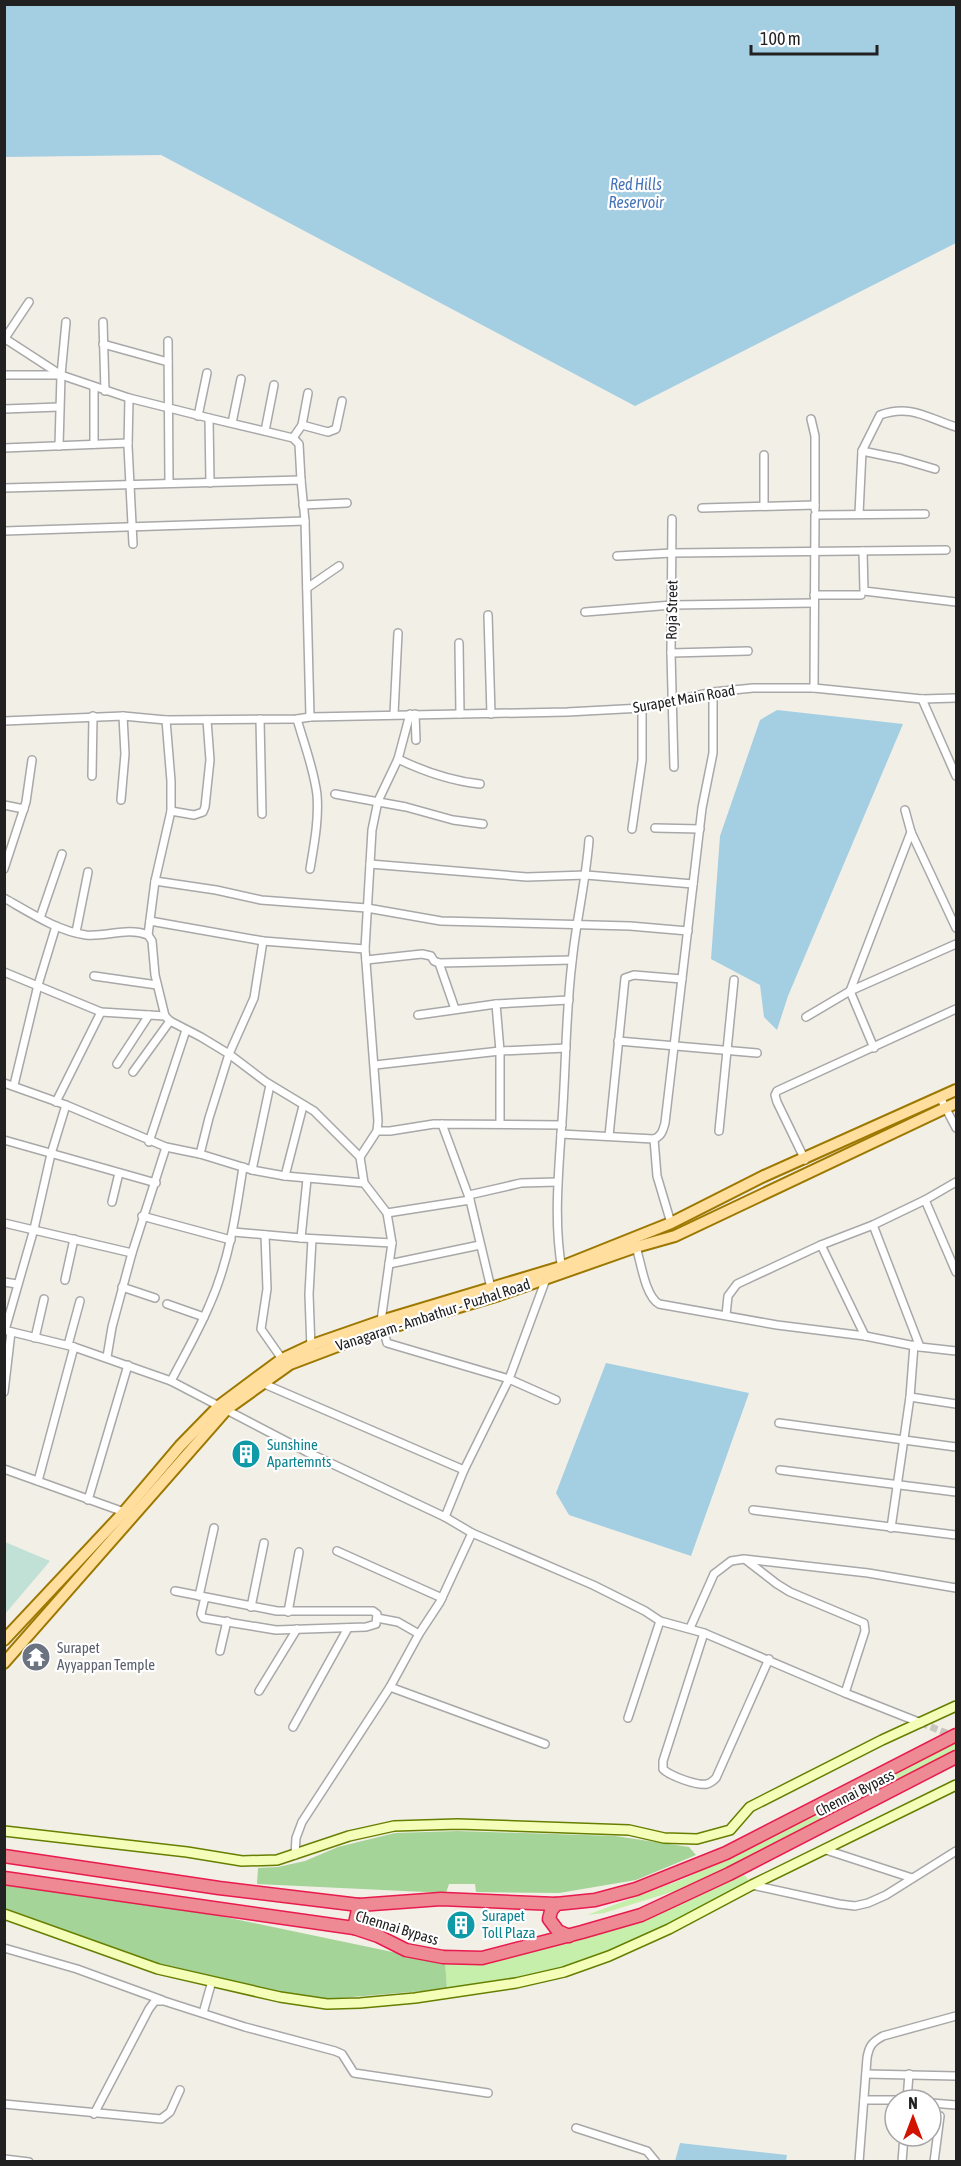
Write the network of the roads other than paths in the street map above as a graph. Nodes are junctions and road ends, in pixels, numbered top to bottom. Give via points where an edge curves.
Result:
1 (29, 302) dead end
2 (66, 322) dead end
3 (104, 322) dead end
4 (5, 338) edge
5 (168, 341) dead end
6 (104, 344) junction
7 (168, 362) junction
8 (207, 373) dead end
9 (4, 375) edge
10 (61, 375) junction
11 (241, 379) dead end
12 (274, 386) dead end
13 (94, 387) junction
14 (105, 391) junction
15 (308, 393) dead end
16 (129, 398) junction
17 (342, 401) dead end
18 (59, 407) junction
19 (169, 407) junction
20 (4, 409) edge
21 (198, 416) junction
22 (209, 418) junction
23 (811, 419) dead end
24 (232, 423) junction
25 (302, 425) junction
26 (957, 428) edge
27 (266, 431) junction
28 (293, 438) junction
29 (128, 443) junction
30 (94, 444) junction
31 (59, 446) junction
32 (4, 448) edge
33 (862, 451) junction
34 (764, 455) dead end
35 (935, 469) dead end
36 (301, 480) junction
37 (169, 483) junction
38 (210, 483) junction
39 (129, 484) junction
40 (4, 488) edge
41 (347, 503) dead end
42 (303, 505) junction
43 (815, 505) junction
44 (764, 506) junction
45 (702, 508) dead end
46 (859, 514) junction
47 (925, 514) dead end
48 (815, 515) junction
49 (672, 519) dead end
50 (305, 521) junction
51 (131, 526) junction
52 (4, 531) edge
53 (133, 544) dead end
54 (946, 550) dead end
55 (814, 551) junction
56 (863, 551) junction
57 (672, 553) junction
58 (616, 556) dead end
59 (339, 566) dead end
60 (307, 588) junction
61 (861, 595) dead end
62 (814, 599) junction
63 (957, 602) edge
64 (672, 605) junction
65 (585, 612) dead end
66 (488, 615) dead end
67 (398, 633) dead end
68 (459, 643) dead end
69 (748, 651) dead end
70 (671, 653) junction
71 (814, 688) junction
72 (713, 692) junction
73 (957, 698) edge
74 (922, 699) junction
75 (672, 701) junction
76 (642, 708) junction
77 (394, 714) junction
78 (413, 714) junction
79 (460, 714) junction
80 (491, 714) junction
81 (93, 716) junction
82 (123, 716) junction
83 (310, 717) junction
84 (260, 719) junction
85 (297, 719) junction
86 (166, 720) junction
87 (207, 720) junction
88 (4, 721) edge
89 (416, 740) dead end
90 (398, 759) junction
91 (32, 760) dead end
92 (674, 767) dead end
93 (92, 776) dead end
94 (957, 776) edge
95 (480, 784) dead end
96 (334, 794) dead end
97 (121, 800) dead end
98 (378, 801) junction
99 (4, 805) edge
100 (24, 809) junction
101 (905, 810) dead end
102 (171, 811) junction
103 (262, 814) dead end
104 (483, 824) dead end
105 (655, 828) dead end
106 (632, 829) dead end
107 (700, 829) junction
108 (911, 832) junction
109 (589, 840) dead end
110 (8, 848) edge
111 (62, 854) dead end
112 (370, 864) junction
113 (4, 869) edge
114 (310, 869) dead end
115 (88, 872) dead end
116 (586, 875) junction
117 (155, 881) junction
118 (693, 884) junction
119 (4, 898) edge
120 (367, 908) junction
121 (40, 918) junction
122 (150, 921) junction
123 (56, 926) junction
124 (578, 926) junction
125 (957, 928) edge
126 (688, 931) junction
127 (76, 932) junction
128 (148, 935) junction
129 (263, 941) junction
130 (957, 944) edge
131 (365, 949) junction
132 (366, 960) junction
133 (572, 960) junction
134 (439, 963) junction
135 (4, 972) edge
136 (94, 976) dead end
137 (682, 979) junction
138 (734, 980) dead end
139 (38, 985) junction
140 (157, 985) junction
141 (850, 991) junction
142 (569, 1000) junction
143 (496, 1004) junction
144 (455, 1009) junction
145 (957, 1009) edge
146 (101, 1012) junction
147 (418, 1015) dead end
148 (149, 1016) junction
149 (806, 1017) dead end
150 (167, 1019) junction
151 (186, 1030) junction
152 (618, 1041) junction
153 (674, 1045) junction
154 (566, 1048) junction
155 (874, 1048) junction
156 (726, 1051) junction
157 (500, 1052) junction
158 (758, 1053) dead end
159 (229, 1054) junction
160 (117, 1064) dead end
161 (375, 1065) junction
162 (132, 1072) dead end
163 (4, 1083) edge
164 (14, 1085) junction
165 (270, 1085) junction
166 (957, 1090) edge
167 (940, 1097) junction
168 (56, 1101) junction
169 (957, 1103) edge
170 (66, 1105) junction
171 (303, 1106) junction
172 (946, 1108) junction
173 (500, 1123) junction
174 (442, 1124) junction
175 (562, 1125) junction
176 (957, 1128) edge
177 (376, 1131) junction
178 (719, 1131) dead end
179 (561, 1134) junction
180 (609, 1136) junction
181 (654, 1139) junction
182 (4, 1140) edge
183 (149, 1142) junction
184 (166, 1147) junction
185 (51, 1154) junction
186 (201, 1154) junction
187 (360, 1157) junction
188 (805, 1160) junction
189 (243, 1167) junction
190 (252, 1170) junction
191 (119, 1173) junction
192 (285, 1176) junction
193 (307, 1179) junction
194 (557, 1182) junction
195 (957, 1182) edge
196 (156, 1183) junction
197 (364, 1183) junction
198 (470, 1197) junction
199 (925, 1200) junction
200 (112, 1202) dead end
201 (387, 1213) junction
202 (142, 1216) junction
203 (4, 1223) edge
204 (670, 1223) junction
205 (873, 1225) junction
206 (34, 1229) junction
207 (233, 1232) junction
208 (265, 1235) junction
209 (301, 1238) junction
210 (74, 1239) junction
211 (312, 1239) junction
212 (231, 1240) junction
213 (392, 1243) junction
214 (480, 1245) junction
215 (821, 1245) junction
216 (636, 1247) junction
217 (132, 1253) junction
218 (389, 1264) junction
219 (562, 1270) junction
220 (957, 1272) edge
221 (65, 1280) dead end
222 (546, 1280) junction
223 (4, 1282) edge
224 (17, 1284) junction
225 (122, 1287) junction
226 (490, 1288) junction
227 (155, 1298) dead end
228 (44, 1299) dead end
229 (80, 1301) dead end
230 (167, 1304) dead end
231 (726, 1315) junction
232 (204, 1317) junction
233 (382, 1326) junction
234 (7, 1330) edge
235 (865, 1336) junction
236 (35, 1338) junction
237 (71, 1346) junction
238 (917, 1346) junction
239 (312, 1350) junction
240 (957, 1351) edge
241 (107, 1357) junction
242 (282, 1359) junction
243 (128, 1365) junction
244 (508, 1379) junction
245 (171, 1381) junction
246 (262, 1383) junction
247 (4, 1392) edge
248 (909, 1396) junction
249 (556, 1400) dead end
250 (957, 1404) edge
251 (224, 1407) junction
252 (779, 1423) dead end
253 (903, 1440) junction
254 (957, 1447) edge
255 (4, 1469) edge
256 (166, 1470) junction
257 (464, 1470) junction
258 (780, 1470) dead end
259 (38, 1481) junction
260 (896, 1484) junction
261 (957, 1492) edge
262 (88, 1500) junction
263 (753, 1510) dead end
264 (124, 1512) junction
265 (445, 1517) junction
266 (214, 1528) dead end
267 (891, 1528) junction
268 (472, 1533) junction
269 (957, 1535) edge
270 (264, 1543) dead end
271 (338, 1551) dead end
272 (299, 1552) dead end
273 (744, 1559) junction
274 (957, 1588) edge
275 (175, 1591) dead end
276 (202, 1596) junction
277 (442, 1598) junction
278 (251, 1607) junction
279 (288, 1612) junction
280 (377, 1618) junction
281 (660, 1621) junction
282 (227, 1622) junction
283 (20, 1624) junction
284 (348, 1628) junction
285 (690, 1628) junction
286 (297, 1629) junction
287 (704, 1633) junction
288 (30, 1634) junction
289 (419, 1634) junction
290 (4, 1640) edge
291 (220, 1651) dead end
292 (769, 1659) junction
293 (4, 1663) edge
294 (390, 1687) junction
295 (259, 1690) dead end
296 (845, 1693) junction
297 (957, 1706) edge
298 (628, 1718) dead end
299 (921, 1723) junction
300 (293, 1727) dead end
301 (957, 1736) edge
302 (545, 1744) dead end
303 (957, 1757) edge
304 (957, 1785) edge
305 (4, 1831) edge
306 (826, 1850) junction
307 (957, 1851) edge
308 (295, 1855) junction
309 (4, 1856) edge
310 (4, 1878) edge
311 (912, 1878) junction
312 (752, 1885) junction
313 (556, 1904) junction
314 (359, 1905) junction
315 (4, 1914) edge
316 (354, 1928) junction
317 (569, 1936) junction
318 (4, 1948) edge
319 (212, 1981) junction
320 (164, 2001) junction
321 (203, 2013) junction
322 (957, 2016) edge
323 (866, 2074) junction
324 (909, 2074) junction
325 (957, 2076) edge
326 (908, 2088) edge
327 (180, 2090) dead end
328 (488, 2092) dead end
329 (864, 2100) junction
330 (883, 2100) edge
331 (4, 2104) edge
332 (94, 2114) junction
333 (576, 2128) dead end
334 (4, 2159) edge
335 (29, 2162) edge
336 (656, 2162) edge
337 (859, 2162) edge

1 - 4 street
2 - 10 street
3 - 6 street
4 - 10 street
5 - 7 street
6 - 7 street
6 - 14 street
7 - 19 street
8 - 21 street
9 - 10 street
10 - 13 street
10 - 18 street
11 - 24 street
12 - 27 street
13 - 14 street
13 - 30 street
14 - 16 street
15 - 25 street
16 - 19 street
16 - 29 street
17 - 25 street via 336,429 328,432
18 - 20 street
18 - 31 street
19 - 21 street
19 - 37 street
21 - 22 street
22 - 24 street
22 - 38 street
23 - 43 street via 815,436
24 - 27 street
25 - 28 street
26 - 33 street via 896,409 880,415
27 - 28 street
28 - 36 street via 299,444
29 - 30 street
29 - 39 street
30 - 31 street
31 - 32 street
33 - 35 street
33 - 46 street
34 - 44 street
36 - 38 street
36 - 42 street
37 - 38 street
37 - 39 street
39 - 40 street
39 - 51 street
41 - 42 street
42 - 50 street
43 - 44 street
43 - 48 street
44 - 45 street
46 - 47 street
46 - 48 street
48 - 55 street
49 - 57 street, Roja Street
50 - 51 street
50 - 60 street
51 - 52 street
51 - 53 street
54 - 56 street
55 - 56 street
55 - 57 street
55 - 62 street
56 - 63 street via 864,591
57 - 58 street
57 - 64 street, Roja Street
59 - 60 street
60 - 83 street
61 - 62 street
62 - 64 street
62 - 71 street
64 - 65 street
64 - 70 street, Roja Street
66 - 80 street
67 - 77 street
68 - 79 street
69 - 70 street
70 - 75 street, Roja Street
71 - 72 street, Surapet Main Road
71 - 74 street, Surapet Main Road
72 - 75 street, Surapet Main Road
72 - 107 street via 713,753
73 - 74 street, Surapet Main Road
74 - 94 street
75 - 76 street, Surapet Main Road
75 - 92 street, Roja Street
76 - 80 street, Surapet Main Road
76 - 106 street via 642,760
77 - 78 street, Surapet Main Road
77 - 83 street, Surapet Main Road
78 - 79 street, Surapet Main Road
78 - 89 street
78 - 90 street
79 - 80 street, Surapet Main Road
81 - 82 street, Surapet Main Road
81 - 88 street, Surapet Main Road
81 - 93 street
82 - 86 street, Surapet Main Road
82 - 97 street
83 - 85 street, Surapet Main Road
84 - 85 street, Surapet Main Road
84 - 87 street, Surapet Main Road
84 - 103 street
85 - 114 street via 317,796
86 - 87 street, Surapet Main Road
86 - 102 street
87 - 102 street via 210,760 205,807 196,815
90 - 95 street via 440,775
90 - 98 street
91 - 100 street
96 - 98 street
98 - 104 street
98 - 112 street
99 - 100 street
100 - 110 street
101 - 108 street
102 - 117 street
105 - 107 street
107 - 118 street
108 - 125 street
108 - 141 street
109 - 116 street
110 - 113 street
111 - 121 street
112 - 116 street via 527,877
112 - 120 street
115 - 127 street
116 - 118 street
116 - 124 street
117 - 120 street via 261,900
117 - 122 street
118 - 126 street
119 - 121 street
120 - 124 street via 441,921
120 - 131 street
121 - 123 street
122 - 128 street
122 - 129 street
123 - 127 street
123 - 139 street
124 - 126 street
124 - 133 street
126 - 137 street
127 - 128 street via 87,935 128,931
128 - 140 street
129 - 131 street
129 - 159 street via 254,998
130 - 141 street
131 - 132 street
132 - 134 street via 427,954
132 - 161 street
133 - 134 street
133 - 142 street
134 - 144 street
135 - 139 street
136 - 140 street
137 - 152 street via 626,976
137 - 153 street
138 - 156 street
139 - 146 street
139 - 164 street
140 - 150 street
141 - 149 street
141 - 155 street
142 - 143 street
142 - 154 street
143 - 144 street
143 - 157 street
144 - 147 street
145 - 155 street
146 - 148 street
146 - 168 street
148 - 150 street
148 - 160 street
150 - 151 street
150 - 162 street
151 - 159 street
151 - 183 street
152 - 153 street
152 - 180 street
153 - 156 street
153 - 181 street via 665,1123
154 - 157 street
154 - 175 street
155 - 188 street via 777,1091 777,1102
156 - 158 street
156 - 178 street
157 - 161 street
157 - 173 street
159 - 165 street
159 - 186 street
161 - 177 street
163 - 164 street
164 - 168 street
165 - 171 street
165 - 190 street
166 - 167 main road
167 - 172 street
167 - 188 main road
168 - 170 street
169 - 172 main road, Vanagaram - Ambathur - Puzhal Road
170 - 183 street
170 - 185 street
171 - 187 street via 314,1111
171 - 192 street
172 - 176 street
172 - 216 main road, Vanagaram - Ambathur - Puzhal Road via 675,1236
173 - 174 street
173 - 175 street
174 - 177 street
174 - 198 street
175 - 179 street
177 - 187 street
179 - 180 street
179 - 194 street
180 - 181 street
181 - 204 street via 657,1176
182 - 185 street
183 - 184 street
184 - 186 street
184 - 196 street
185 - 191 street
185 - 206 street
186 - 189 street
187 - 197 street
188 - 204 main road
189 - 190 street
189 - 207 street
190 - 192 street
191 - 196 street
191 - 200 street
192 - 193 street
193 - 197 street
193 - 209 street
194 - 198 street via 521,1184
194 - 219 street
195 - 199 street
196 - 202 street
197 - 201 street
198 - 201 street
198 - 214 street
199 - 205 street
199 - 220 street
201 - 213 street
202 - 212 street
202 - 217 street
203 - 206 street
204 - 219 main road
205 - 215 street
205 - 238 street
206 - 210 street
206 - 224 street
207 - 208 street
207 - 212 street
208 - 209 street
208 - 242 street via 267,1289 261,1329
209 - 211 street
210 - 217 street
210 - 221 street
211 - 213 street
211 - 239 street
212 - 232 street
213 - 218 street
214 - 218 street
214 - 226 street
215 - 231 street via 737,1284 728,1296
215 - 235 street
216 - 219 main road, Vanagaram - Ambathur - Puzhal Road
216 - 231 street via 653,1300
217 - 225 street
218 - 233 street
219 - 222 main road, Vanagaram - Ambathur - Puzhal Road
219 - 226 main road
222 - 233 main road, Vanagaram - Ambathur - Puzhal Road
222 - 244 street
223 - 224 street
224 - 234 street
225 - 227 street
225 - 241 street
226 - 233 main road
228 - 236 street
229 - 237 street
230 - 232 street
231 - 235 street
232 - 245 street
233 - 239 main road, Vanagaram - Ambathur - Puzhal Road
233 - 244 street via 387,1344
234 - 236 street
234 - 247 street
235 - 238 street
236 - 237 street
237 - 241 street
237 - 259 street
238 - 240 street
238 - 248 street
239 - 242 main road
239 - 246 main road, Vanagaram - Ambathur - Puzhal Road
241 - 243 street
242 - 251 main road
243 - 245 street
243 - 262 street
244 - 249 street
244 - 257 street
245 - 251 street
246 - 251 main road, Vanagaram - Ambathur - Puzhal Road
246 - 257 street
248 - 250 street
248 - 253 street
251 - 256 main road, Vanagaram - Ambathur - Puzhal Road
251 - 265 street via 307,1452
252 - 253 street
253 - 254 street
253 - 260 street
255 - 259 street
256 - 264 main road
256 - 288 main road, Vanagaram - Ambathur - Puzhal Road
257 - 265 street
258 - 260 street
259 - 262 street
260 - 261 street
260 - 267 street
262 - 264 street
263 - 267 street
264 - 283 main road
265 - 268 street
266 - 276 street
267 - 269 street
268 - 277 street
268 - 281 street via 593,1585
270 - 278 street
271 - 277 street
272 - 279 street
273 - 274 street
273 - 285 street via 731,1561 714,1574
273 - 296 street via 790,1592 864,1623 865,1631
275 - 276 street
276 - 278 street
276 - 282 street via 203,1618
277 - 289 street
278 - 279 street
279 - 280 street via 373,1611
280 - 284 street via 375,1626
280 - 289 street via 398,1622
281 - 285 street
281 - 298 street
282 - 286 street via 276,1630
282 - 291 street
283 - 288 main road
283 - 290 main road
284 - 286 street
284 - 300 street
285 - 287 street
286 - 295 street
287 - 292 street
287 - 292 street via 663,1761 663,1769 672,1775 704,1784 716,1778
288 - 293 main road, Vanagaram - Ambathur - Puzhal Road
289 - 294 street
292 - 296 street
294 - 302 street
294 - 308 street via 302,1822
296 - 299 street
297 - 299 street
299 - 308 street via 750,1807 729,1830 697,1839 664,1838 629,1830 458,1824 394,1826
301 - 313 highway, Chennai Bypass via 726,1853 636,1889 595,1900
303 - 317 highway, Chennai Bypass via 641,1916
304 - 306 street
305 - 308 street via 242,1861
306 - 311 street
306 - 312 street
307 - 311 street
309 - 314 highway, Chennai Bypass
310 - 316 highway, Chennai Bypass
311 - 312 street via 886,1895 855,1906
312 - 319 street via 609,1956 516,1983 415,1998 327,2004
313 - 314 highway, Chennai Bypass via 441,1899
313 - 317 highway via 549,1919 558,1931
314 - 316 highway
315 - 319 street via 158,1969
316 - 317 highway, Chennai Bypass via 406,1950 443,1958 482,1958
318 - 320 street via 77,1969
319 - 321 street
320 - 321 street
320 - 332 street via 154,2001
321 - 328 street via 335,2051 342,2054 354,2073
322 - 323 street via 873,2042 868,2049
323 - 324 street
323 - 329 street
324 - 325 street
324 - 326 street
327 - 332 street via 170,2112 161,2119
329 - 330 street
329 - 337 street
331 - 332 street
333 - 336 street via 647,2151
334 - 335 street

